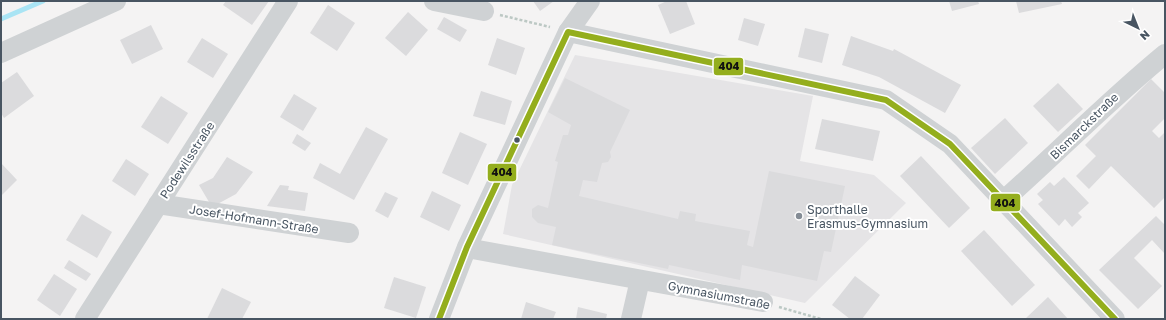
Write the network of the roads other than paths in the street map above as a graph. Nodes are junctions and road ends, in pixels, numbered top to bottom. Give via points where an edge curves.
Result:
1 (116, 1) edge
2 (288, 1) edge
3 (434, 1) edge
4 (590, 1) edge
5 (484, 11) road end
6 (568, 32) junction
7 (1165, 42) edge
8 (1, 53) edge
9 (1165, 54) edge
10 (1004, 200) junction
11 (158, 204) junction
12 (349, 233) dead end
13 (467, 248) junction
14 (640, 280) junction
15 (763, 302) road end
16 (85, 319) edge
17 (439, 319) edge
18 (631, 319) edge
19 (1115, 319) edge

1 - 8 street
2 - 11 street, Podewilsstraße
3 - 5 street
4 - 6 street
6 - 10 street via 886,100 950,144
6 - 13 street
7 - 9 street
9 - 10 street, Bismarckstraße via 1126,85
10 - 19 street
11 - 12 street, Josef-Hofmann-Straße
11 - 16 street, Podewilsstraße
13 - 14 street, Gymnasiumstraße
13 - 17 street
14 - 15 street, Gymnasiumstraße
14 - 18 street

